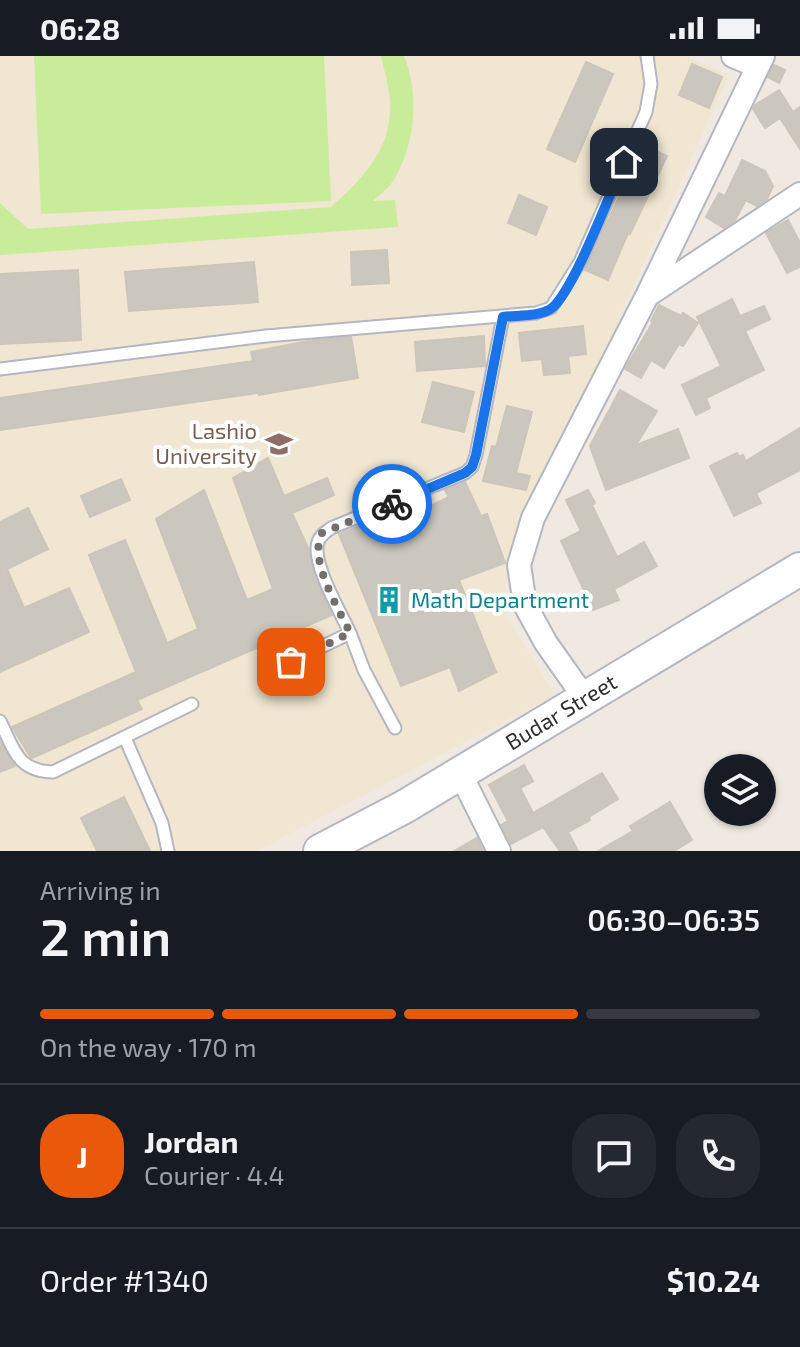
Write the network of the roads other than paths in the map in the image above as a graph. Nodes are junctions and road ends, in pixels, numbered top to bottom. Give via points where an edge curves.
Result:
1 (647, 56) edge
2 (733, 56) edge
3 (760, 61) edge
4 (800, 194) edge
5 (647, 296) junction
6 (503, 317) junction
7 (0, 369) edge
8 (800, 569) edge
9 (350, 633) junction
10 (291, 662) dead end
11 (584, 697) junction
12 (192, 704) dead end
13 (0, 721) edge
14 (395, 728) dead end
15 (125, 738) junction
16 (460, 773) junction
17 (326, 850) edge
18 (168, 851) edge
19 (499, 851) edge

1 - 6 lane via 651,84 646,112 580,262 551,308
2 - 3 street
3 - 5 street
4 - 5 street
5 - 11 street via 533,518 519,565 525,605
6 - 7 lane via 266,336
6 - 9 lane via 472,467 331,528 317,543 320,563
8 - 11 main road, Budar Street
9 - 10 lane
9 - 14 lane
11 - 16 main road, Budar Street
12 - 15 lane
13 - 15 lane via 18,757 40,772 53,772
15 - 18 lane via 162,823
16 - 17 main road, Budar Street
16 - 19 street

